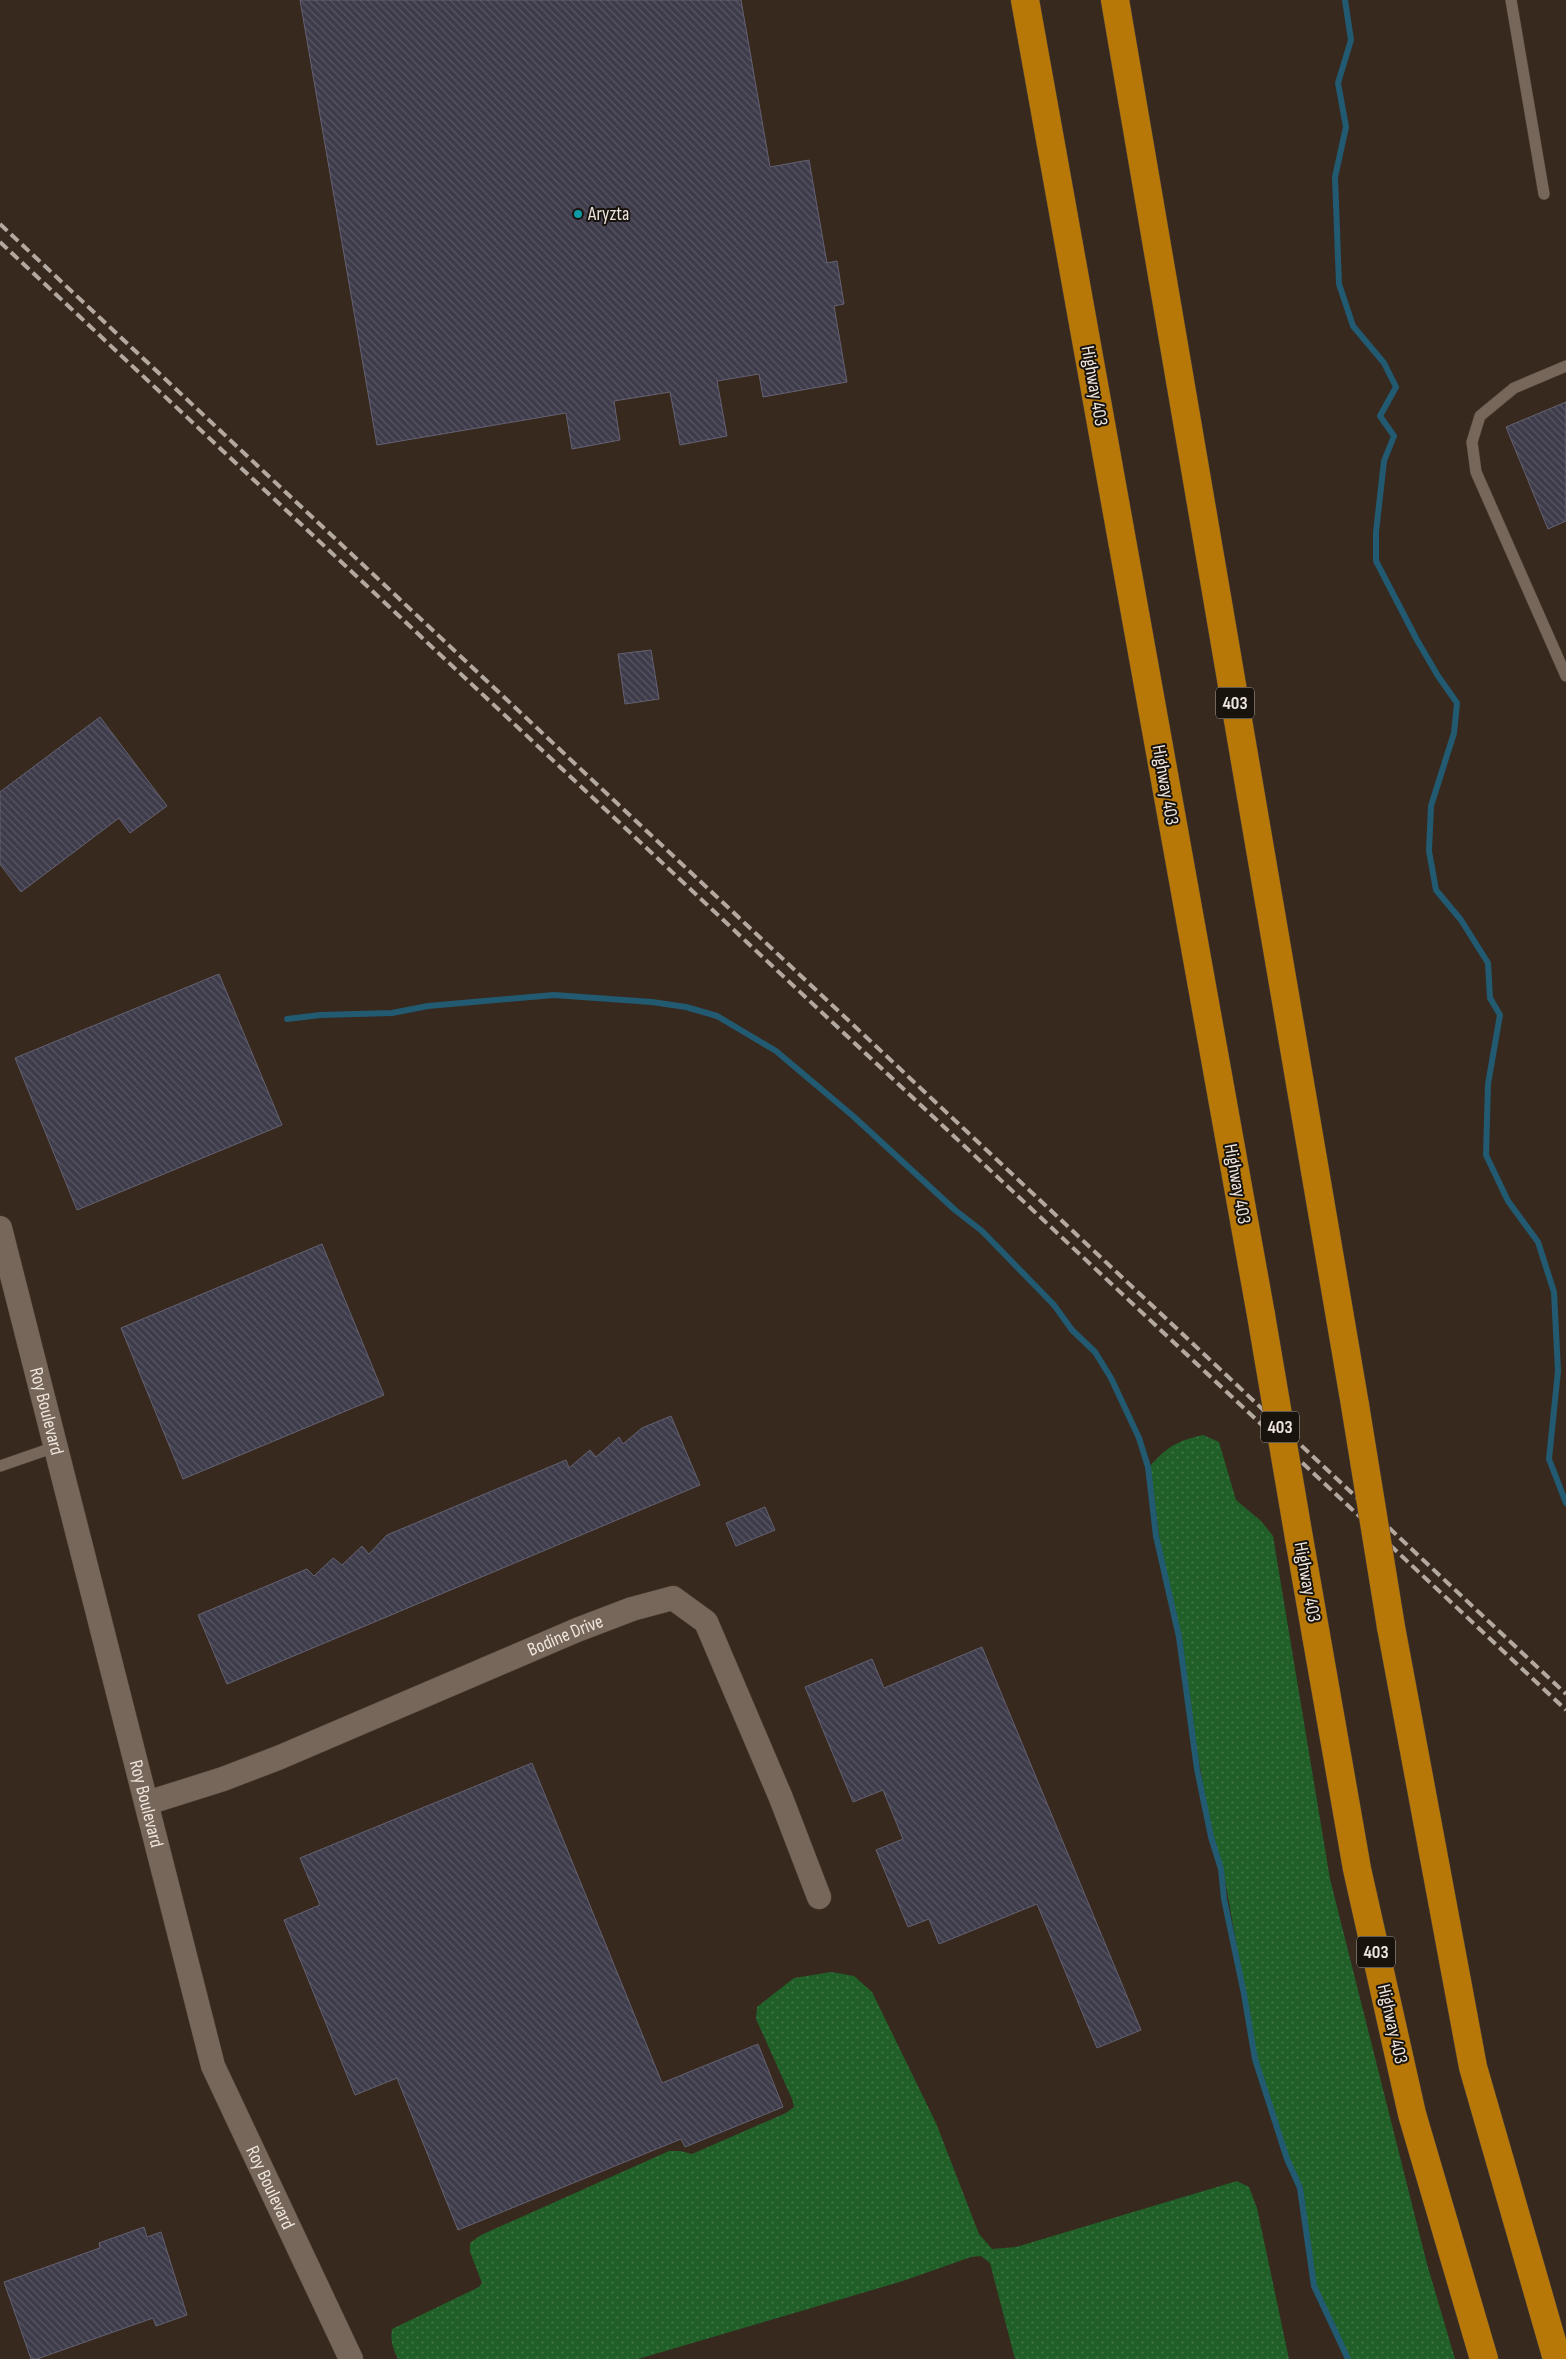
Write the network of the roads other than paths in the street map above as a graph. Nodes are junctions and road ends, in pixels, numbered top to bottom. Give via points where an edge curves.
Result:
1 (1025, 0) edge
2 (1115, 0) edge
3 (1511, 0) edge
4 (1544, 194) dead end
5 (1566, 366) edge
6 (1566, 676) edge
7 (0, 1228) edge
8 (55, 1447) junction
9 (0, 1466) edge
10 (147, 1804) junction
11 (820, 1897) dead end
12 (351, 2359) edge
13 (1484, 2359) edge
14 (1557, 2359) edge

1 - 13 highway, Highway 403 / 403, bridge via 1357,1869 1412,2114
2 - 14 highway, 403, bridge via 1391,1627 1473,2067
3 - 4 lane
5 - 6 lane via 1514,388 1480,416 1472,442 1476,472
7 - 8 street, Roy Boulevard
8 - 9 lane
8 - 10 street, Roy Boulevard
10 - 11 street, Bodine Drive via 269,1762 576,1630 673,1598 706,1622
10 - 12 street, Roy Boulevard via 213,2066

